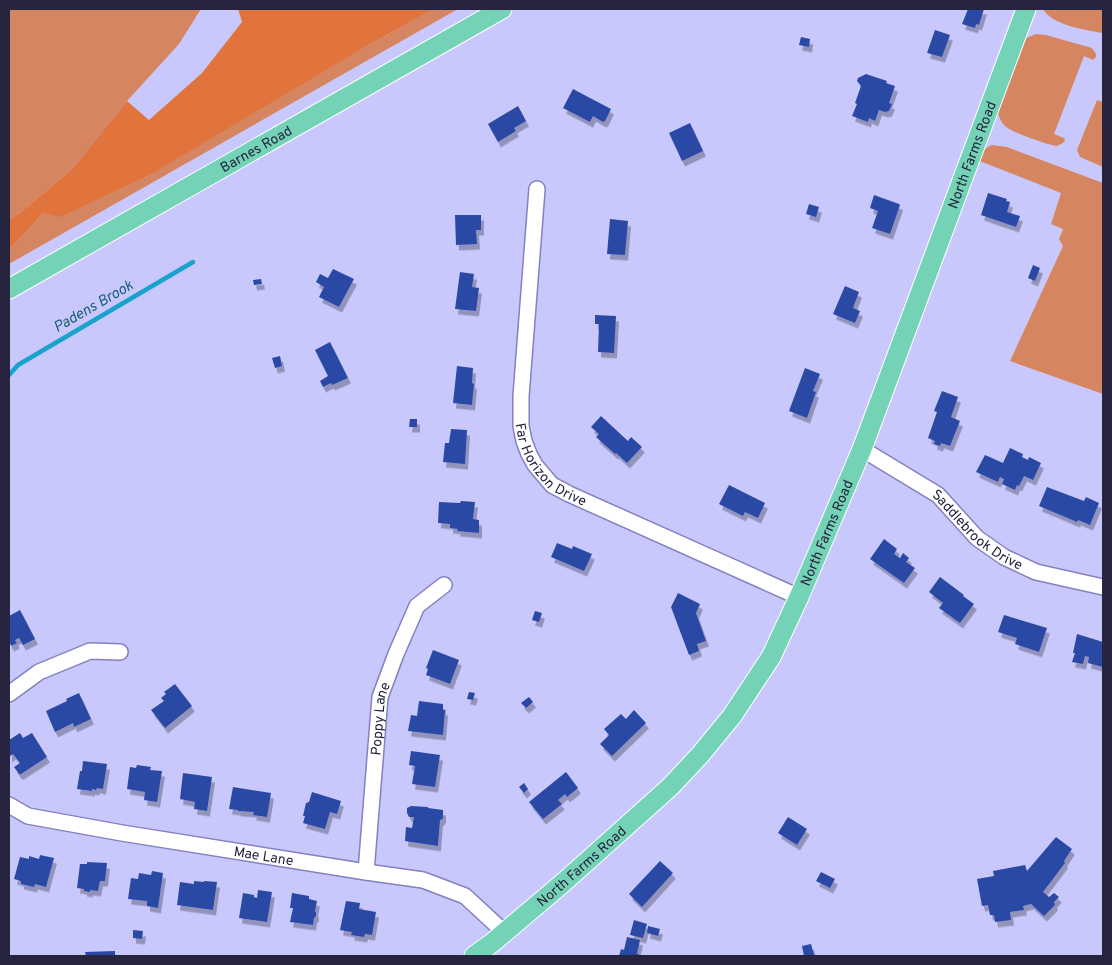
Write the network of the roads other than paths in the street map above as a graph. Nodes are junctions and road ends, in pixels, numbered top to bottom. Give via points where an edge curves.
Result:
1 (502, 9) edge
2 (1026, 9) edge
3 (537, 189) dead end
4 (9, 289) edge
5 (862, 449) junction
6 (444, 585) dead end
7 (1103, 587) edge
8 (799, 597) junction
9 (120, 652) dead end
10 (9, 694) edge
11 (9, 806) edge
12 (366, 872) junction
13 (505, 933) junction
14 (474, 956) edge

1 - 4 main road, Barnes Road
2 - 5 main road, North Farms Road
3 - 8 street, Far Horizon Drive via 521,396 524,441 535,465 552,485 569,494
5 - 7 street, Saddlebrook Drive via 938,495 977,538 1004,557 1036,572
5 - 8 main road, North Farms Road
6 - 12 street, Poppy Lane via 417,606 380,697
8 - 13 main road, North Farms Road via 771,657 732,716 700,755 664,793
9 - 10 street via 90,651 39,672
11 - 12 street, Mae Lane via 37,818
12 - 13 street, Mae Lane via 424,880 465,896
13 - 14 main road, North Farms Road

